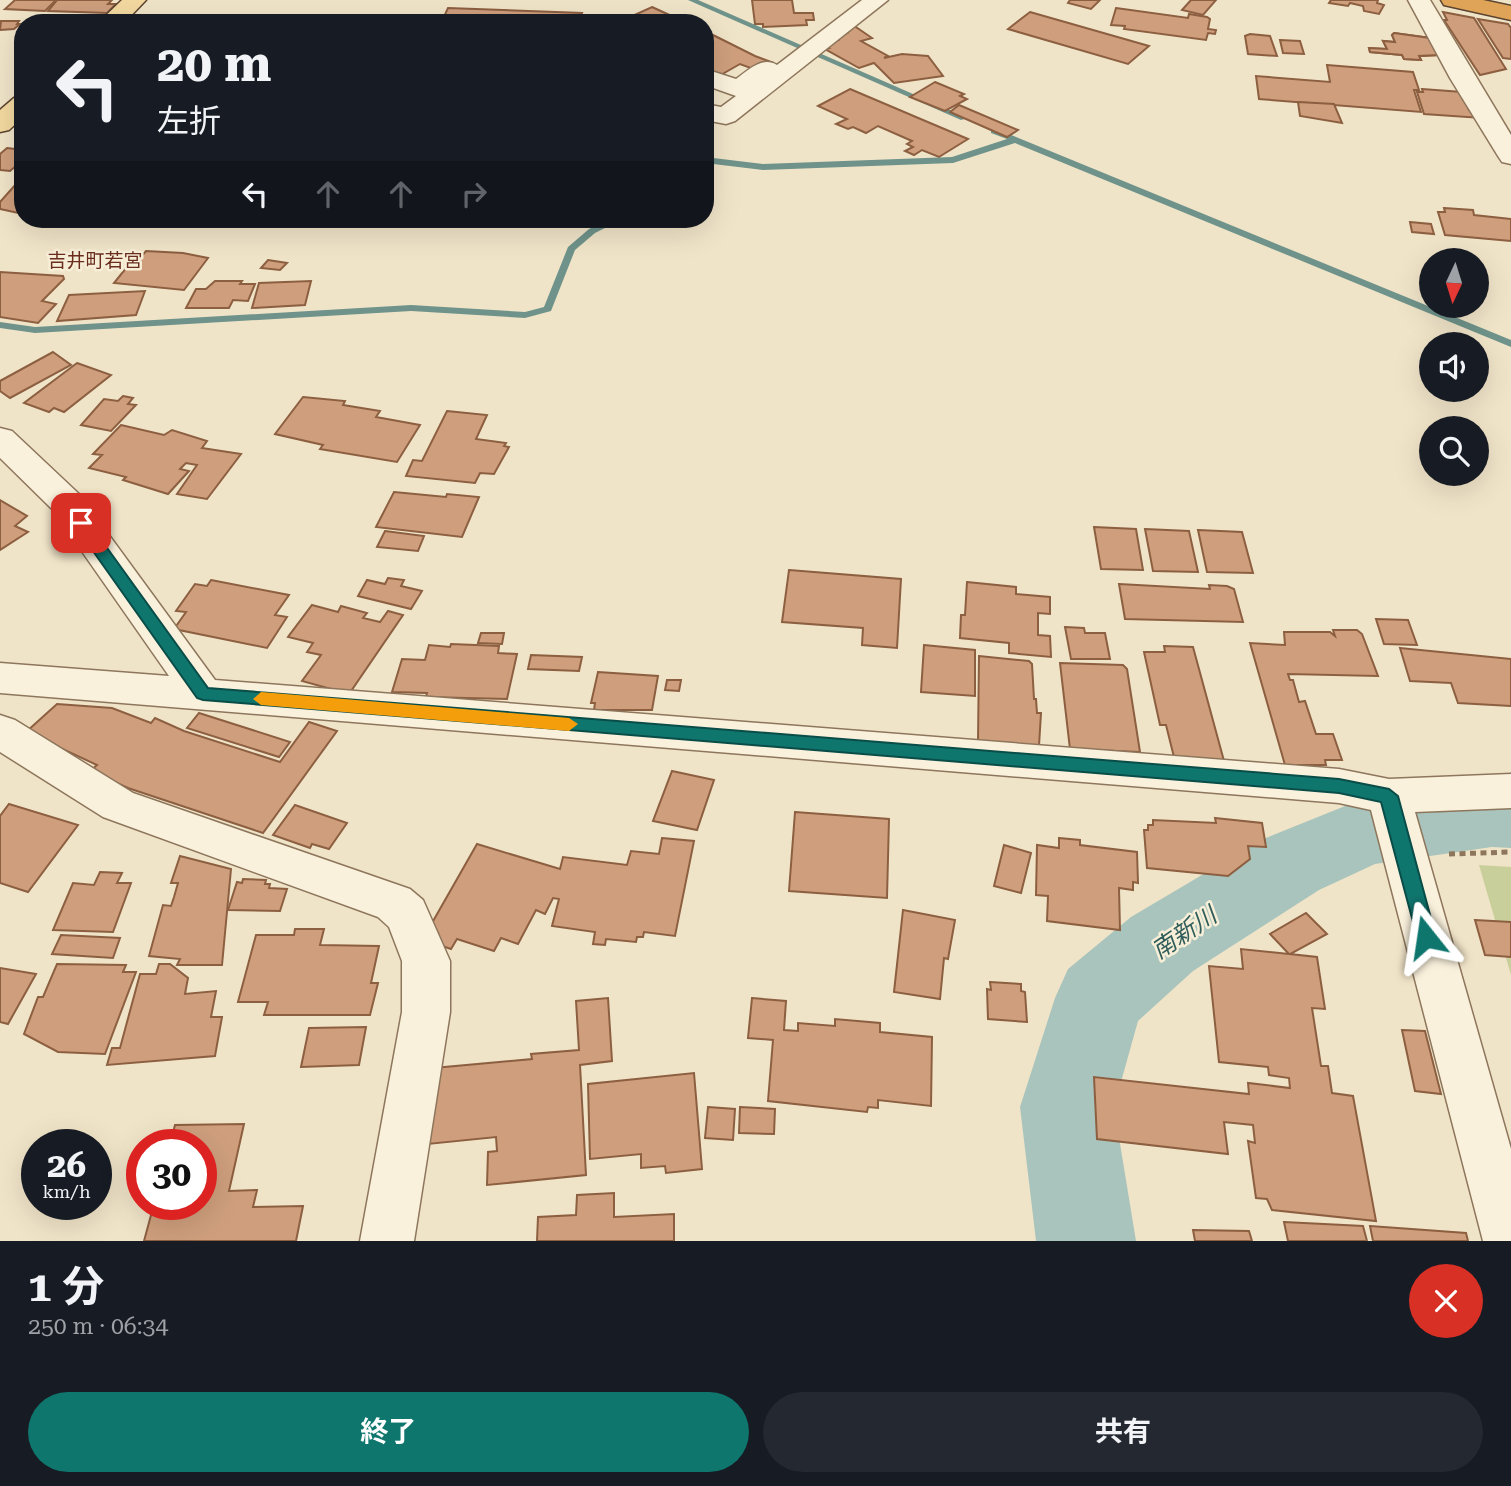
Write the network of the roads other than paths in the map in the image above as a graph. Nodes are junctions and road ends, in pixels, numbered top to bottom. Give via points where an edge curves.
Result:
1 (135, 0) edge
2 (860, 0) edge
3 (877, 0) edge
4 (1419, 0) edge
5 (1452, 0) edge
6 (1511, 13) edge
7 (120, 14) edge
8 (714, 79) edge
9 (14, 111) edge
10 (714, 113) edge
11 (0, 124) edge
12 (1511, 156) edge
13 (0, 439) edge
14 (0, 678) edge
15 (203, 694) junction
16 (0, 731) edge
17 (1511, 791) edge
18 (1391, 804) junction
19 (387, 1241) edge
20 (1510, 1241) edge

1 - 7 main road
2 - 8 street via 739,89
3 - 10 street via 726,116
4 - 12 street
5 - 6 highway
9 - 11 main road
13 - 15 street via 66,502
14 - 15 street
15 - 18 street via 1339,786
16 - 19 street via 118,805 394,903 407,914 426,961 426,1012
17 - 18 street
18 - 20 street

